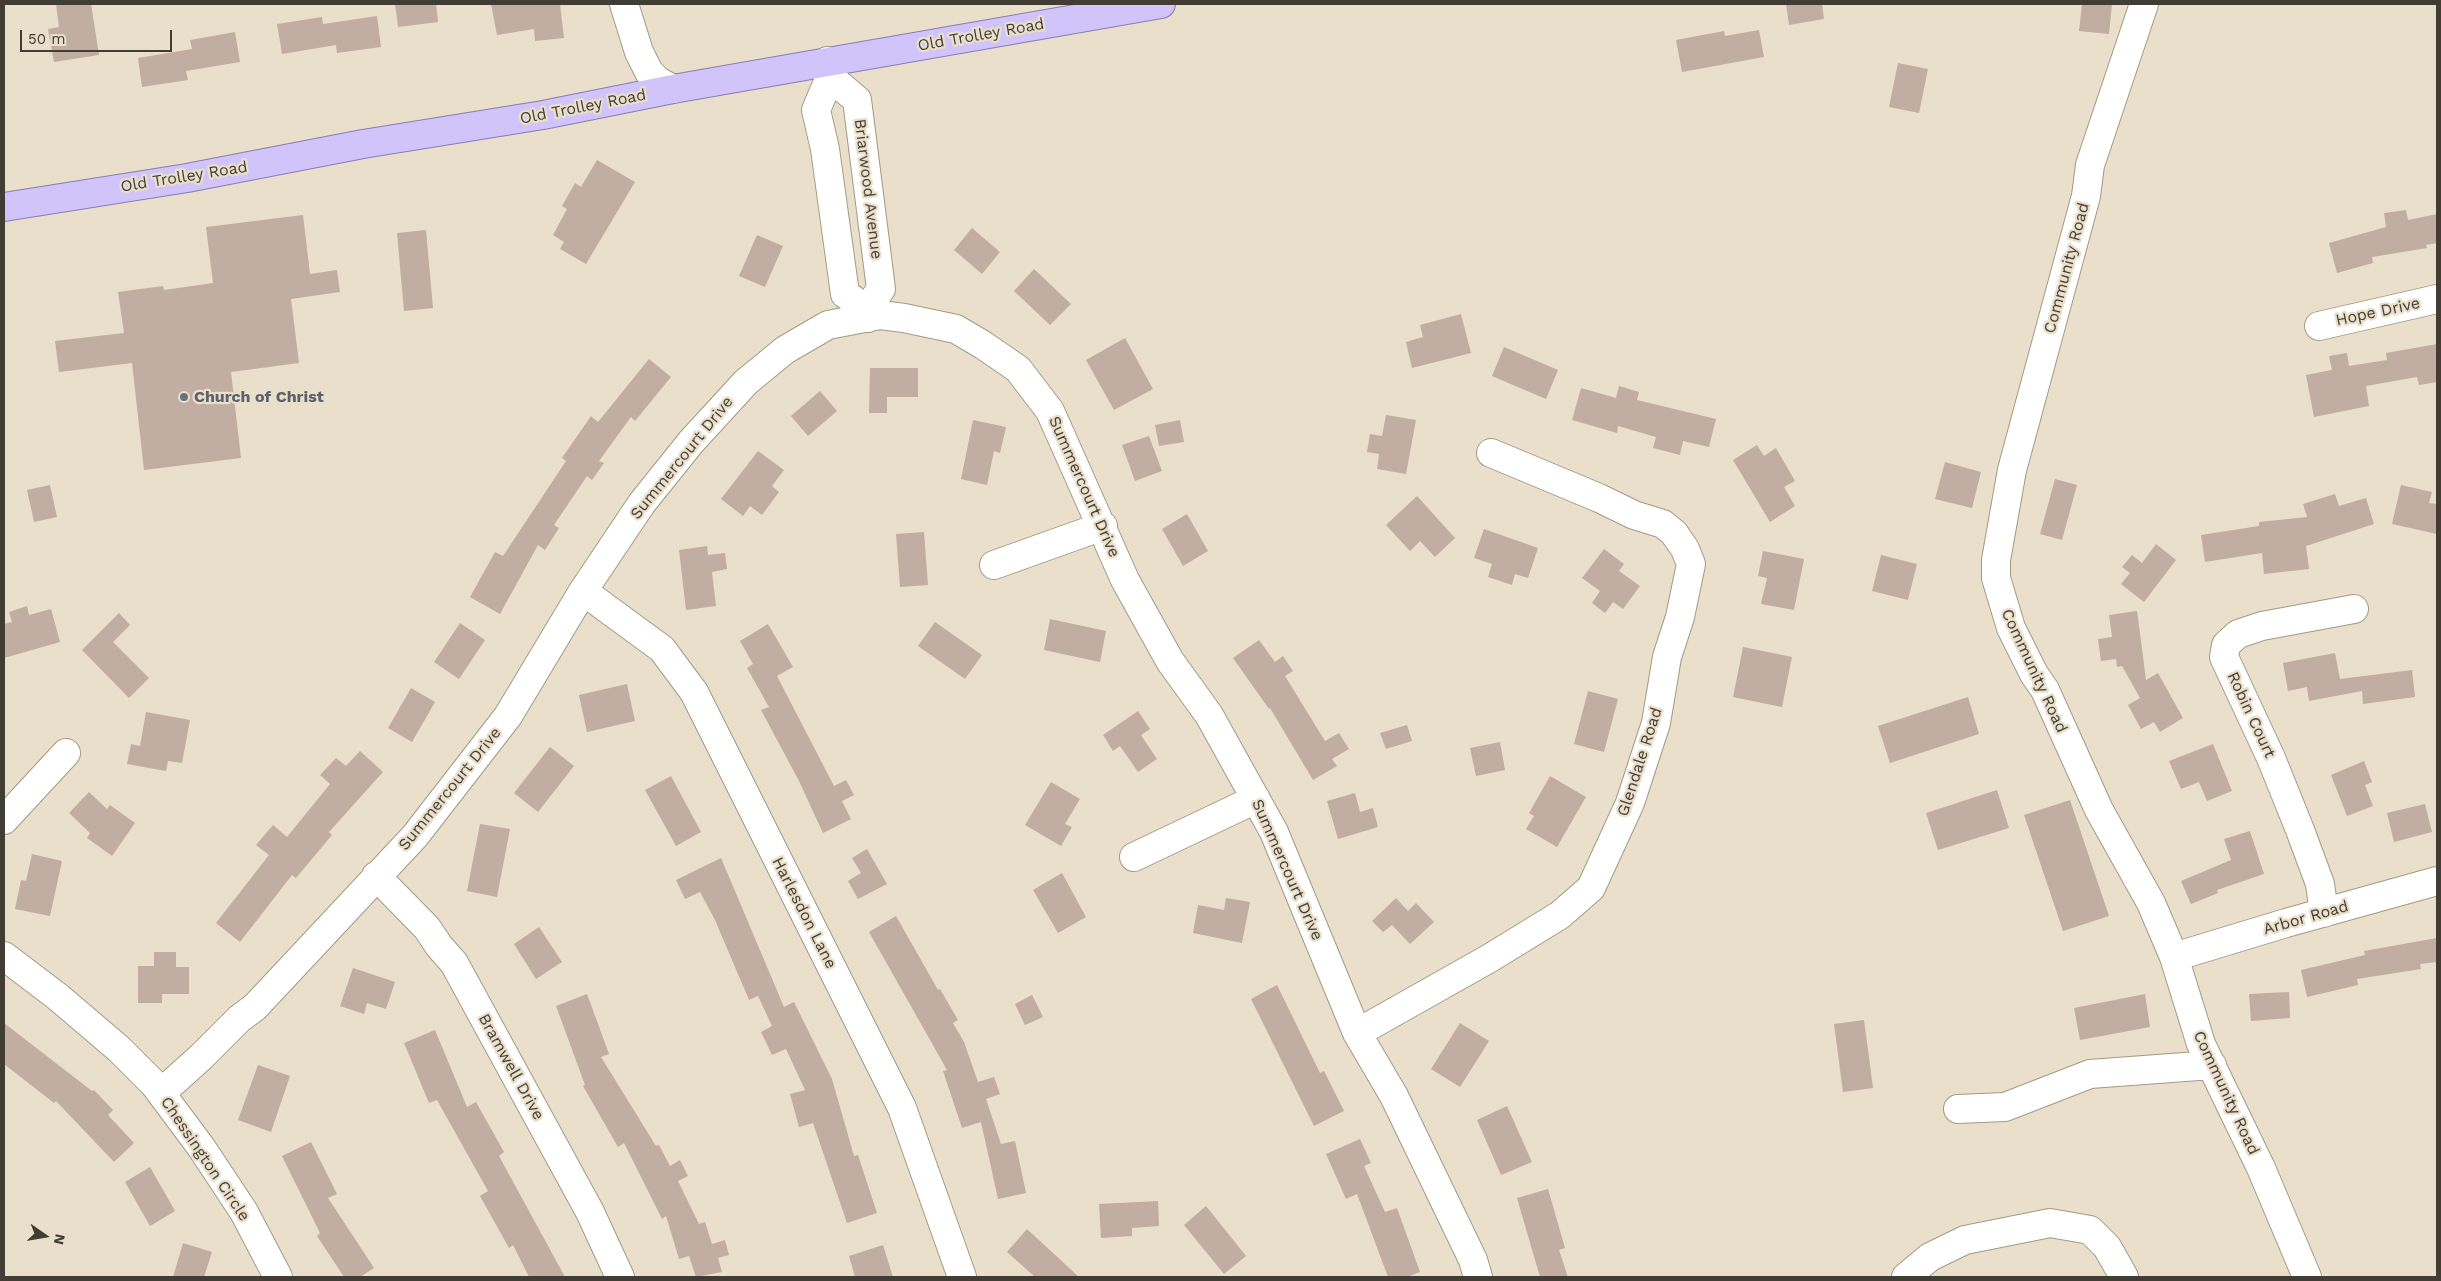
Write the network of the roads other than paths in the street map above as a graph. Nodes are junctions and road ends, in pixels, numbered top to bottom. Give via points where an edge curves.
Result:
1 (624, 4) edge
2 (1161, 4) edge
3 (2144, 4) edge
4 (829, 69) junction
5 (673, 89) junction
6 (4, 207) edge
7 (2437, 299) edge
8 (867, 314) junction
9 (2319, 326) dead end
10 (1490, 453) dead end
11 (1103, 526) junction
12 (994, 565) dead end
13 (583, 591) junction
14 (2354, 609) dead end
15 (66, 753) dead end
16 (1256, 799) junction
17 (4, 820) edge
18 (1134, 857) dead end
19 (376, 876) junction
20 (2437, 881) edge
21 (2324, 914) junction
22 (4, 956) edge
23 (2174, 957) junction
24 (1357, 1033) junction
25 (2212, 1065) junction
26 (161, 1093) junction
27 (1958, 1109) dead end
28 (278, 1277) edge
29 (620, 1277) edge
30 (962, 1277) edge
31 (1478, 1277) edge
32 (1906, 1277) edge
33 (2124, 1277) edge
34 (2307, 1277) edge

1 - 5 street via 636,46 649,72
2 - 4 main road, Old Trolley Road
3 - 23 street, Community Road via 2090,165 2086,196 2012,470 1996,578 2011,628 2045,690 2100,810 2151,903
4 - 5 main road, Old Trolley Road
4 - 8 street via 816,110 825,149 845,294
4 - 8 street, Briarwood Avenue via 857,100 881,290
5 - 6 main road, Old Trolley Road via 187,178
7 - 9 street, Hope Drive
8 - 11 street, Summercourt Drive via 956,329 1018,369 1050,411
8 - 13 street, Summercourt Drive via 828,326 785,350 746,382 691,442 642,503
10 - 24 street, Glendale Road via 1634,515 1664,524 1674,533 1692,564 1667,656 1656,723 1630,802 1591,888 1560,915
11 - 12 street
11 - 16 street, Summercourt Drive via 1126,580 1161,645 1209,715
13 - 19 street, Summercourt Drive via 508,716 415,836
13 - 30 street, Harlesdon Lane via 662,649 694,692 902,1108
14 - 21 street, Robin Court via 2262,626 2238,634 2226,644 2224,657 2300,830 2320,884
15 - 17 street
16 - 18 street
16 - 24 street, Summercourt Drive via 1274,832
19 - 26 street, Summercourt Drive via 255,1007
19 - 29 street, Bramwell Drive via 427,928 454,963 590,1212
20 - 21 street, Arbor Road
21 - 23 street, Arbor Road
22 - 26 street, Chessington Circle via 119,1049
23 - 25 street, Community Road via 2193,1022
24 - 31 street, Summercourt Drive via 1394,1096 1474,1260
25 - 27 street via 2090,1074 2004,1107
25 - 34 street, Community Road via 2261,1168
26 - 28 street, Chessington Circle via 244,1212
32 - 33 street via 1930,1257 1965,1240 2050,1223 2090,1230 2107,1247

